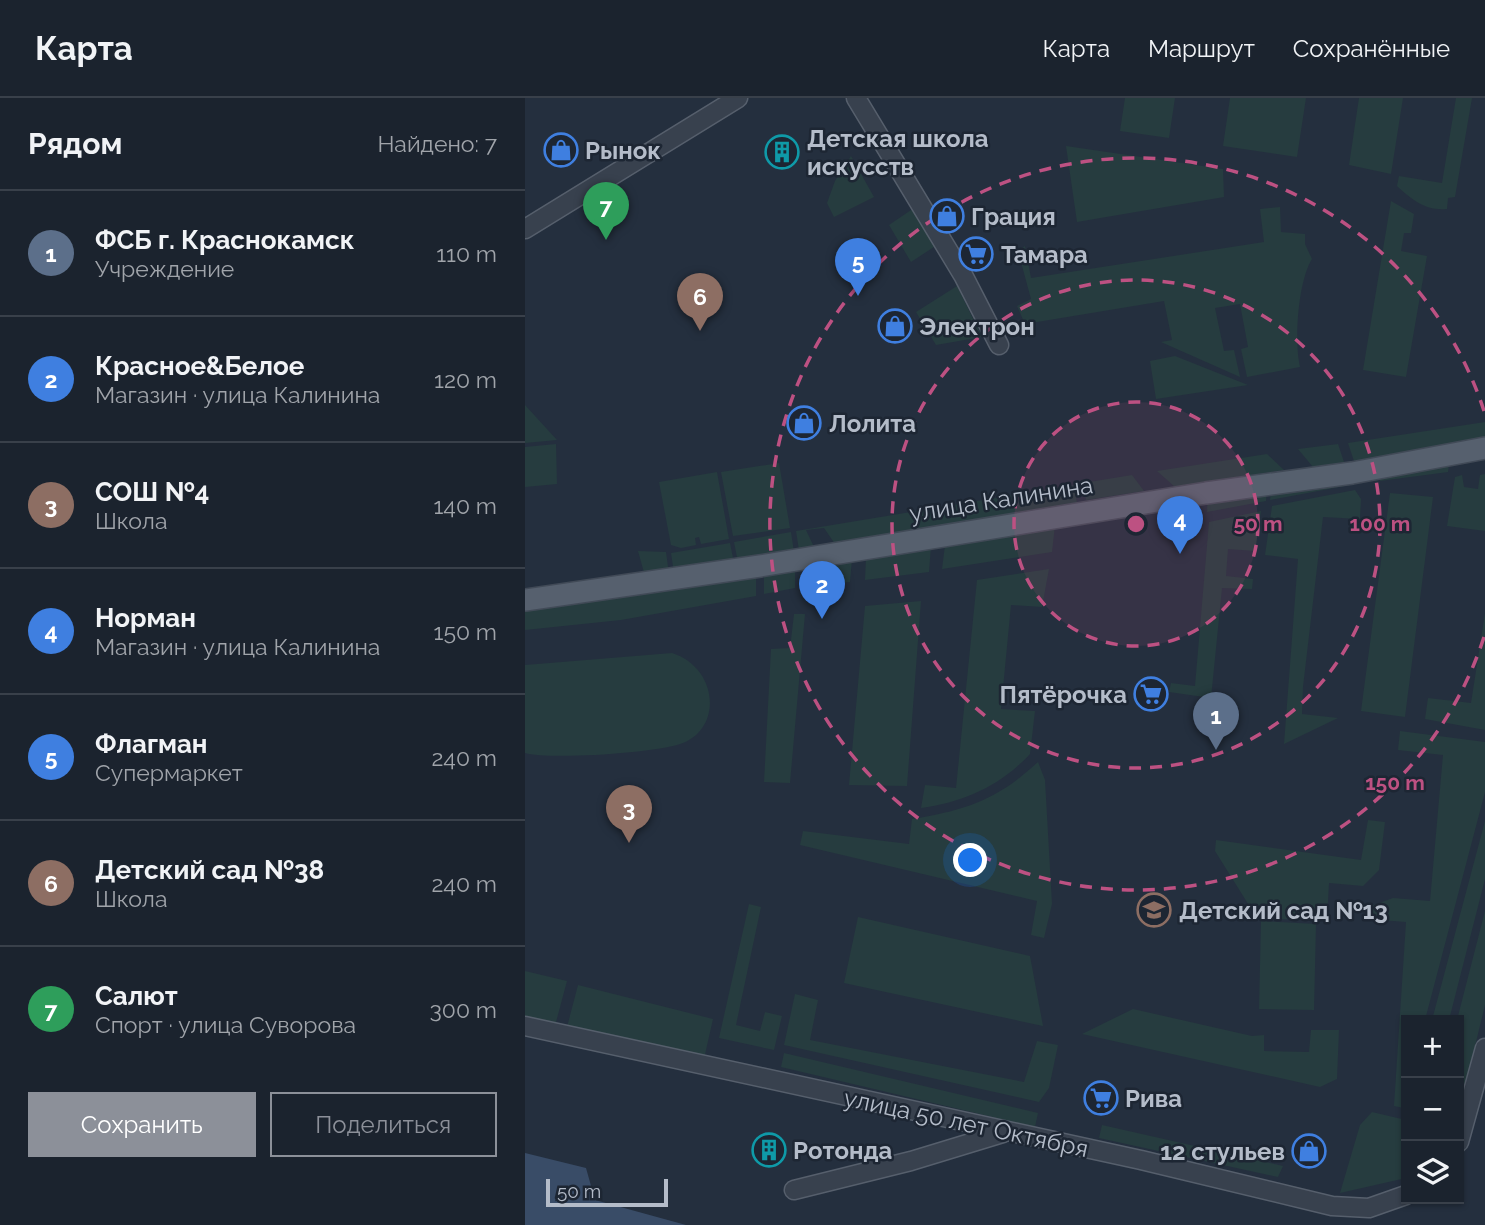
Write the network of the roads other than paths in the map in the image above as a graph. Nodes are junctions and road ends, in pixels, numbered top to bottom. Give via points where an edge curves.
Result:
1 (738, 98) edge
2 (856, 98) edge
3 (525, 229) edge
4 (999, 345) dead end
5 (1485, 448) edge
6 (525, 600) edge
7 (525, 1026) edge
8 (1485, 1048) edge
9 (1006, 1132) junction
10 (1459, 1141) edge
11 (794, 1190) dead end
12 (1401, 1197) edge

1 - 3 street
2 - 4 street via 963,275
5 - 6 main road, улица Калинина via 1357,473
7 - 9 street, улица 50 лет Октября
8 - 10 street
9 - 11 street
9 - 12 street, улица 50 лет Октября via 1332,1206 1369,1208

